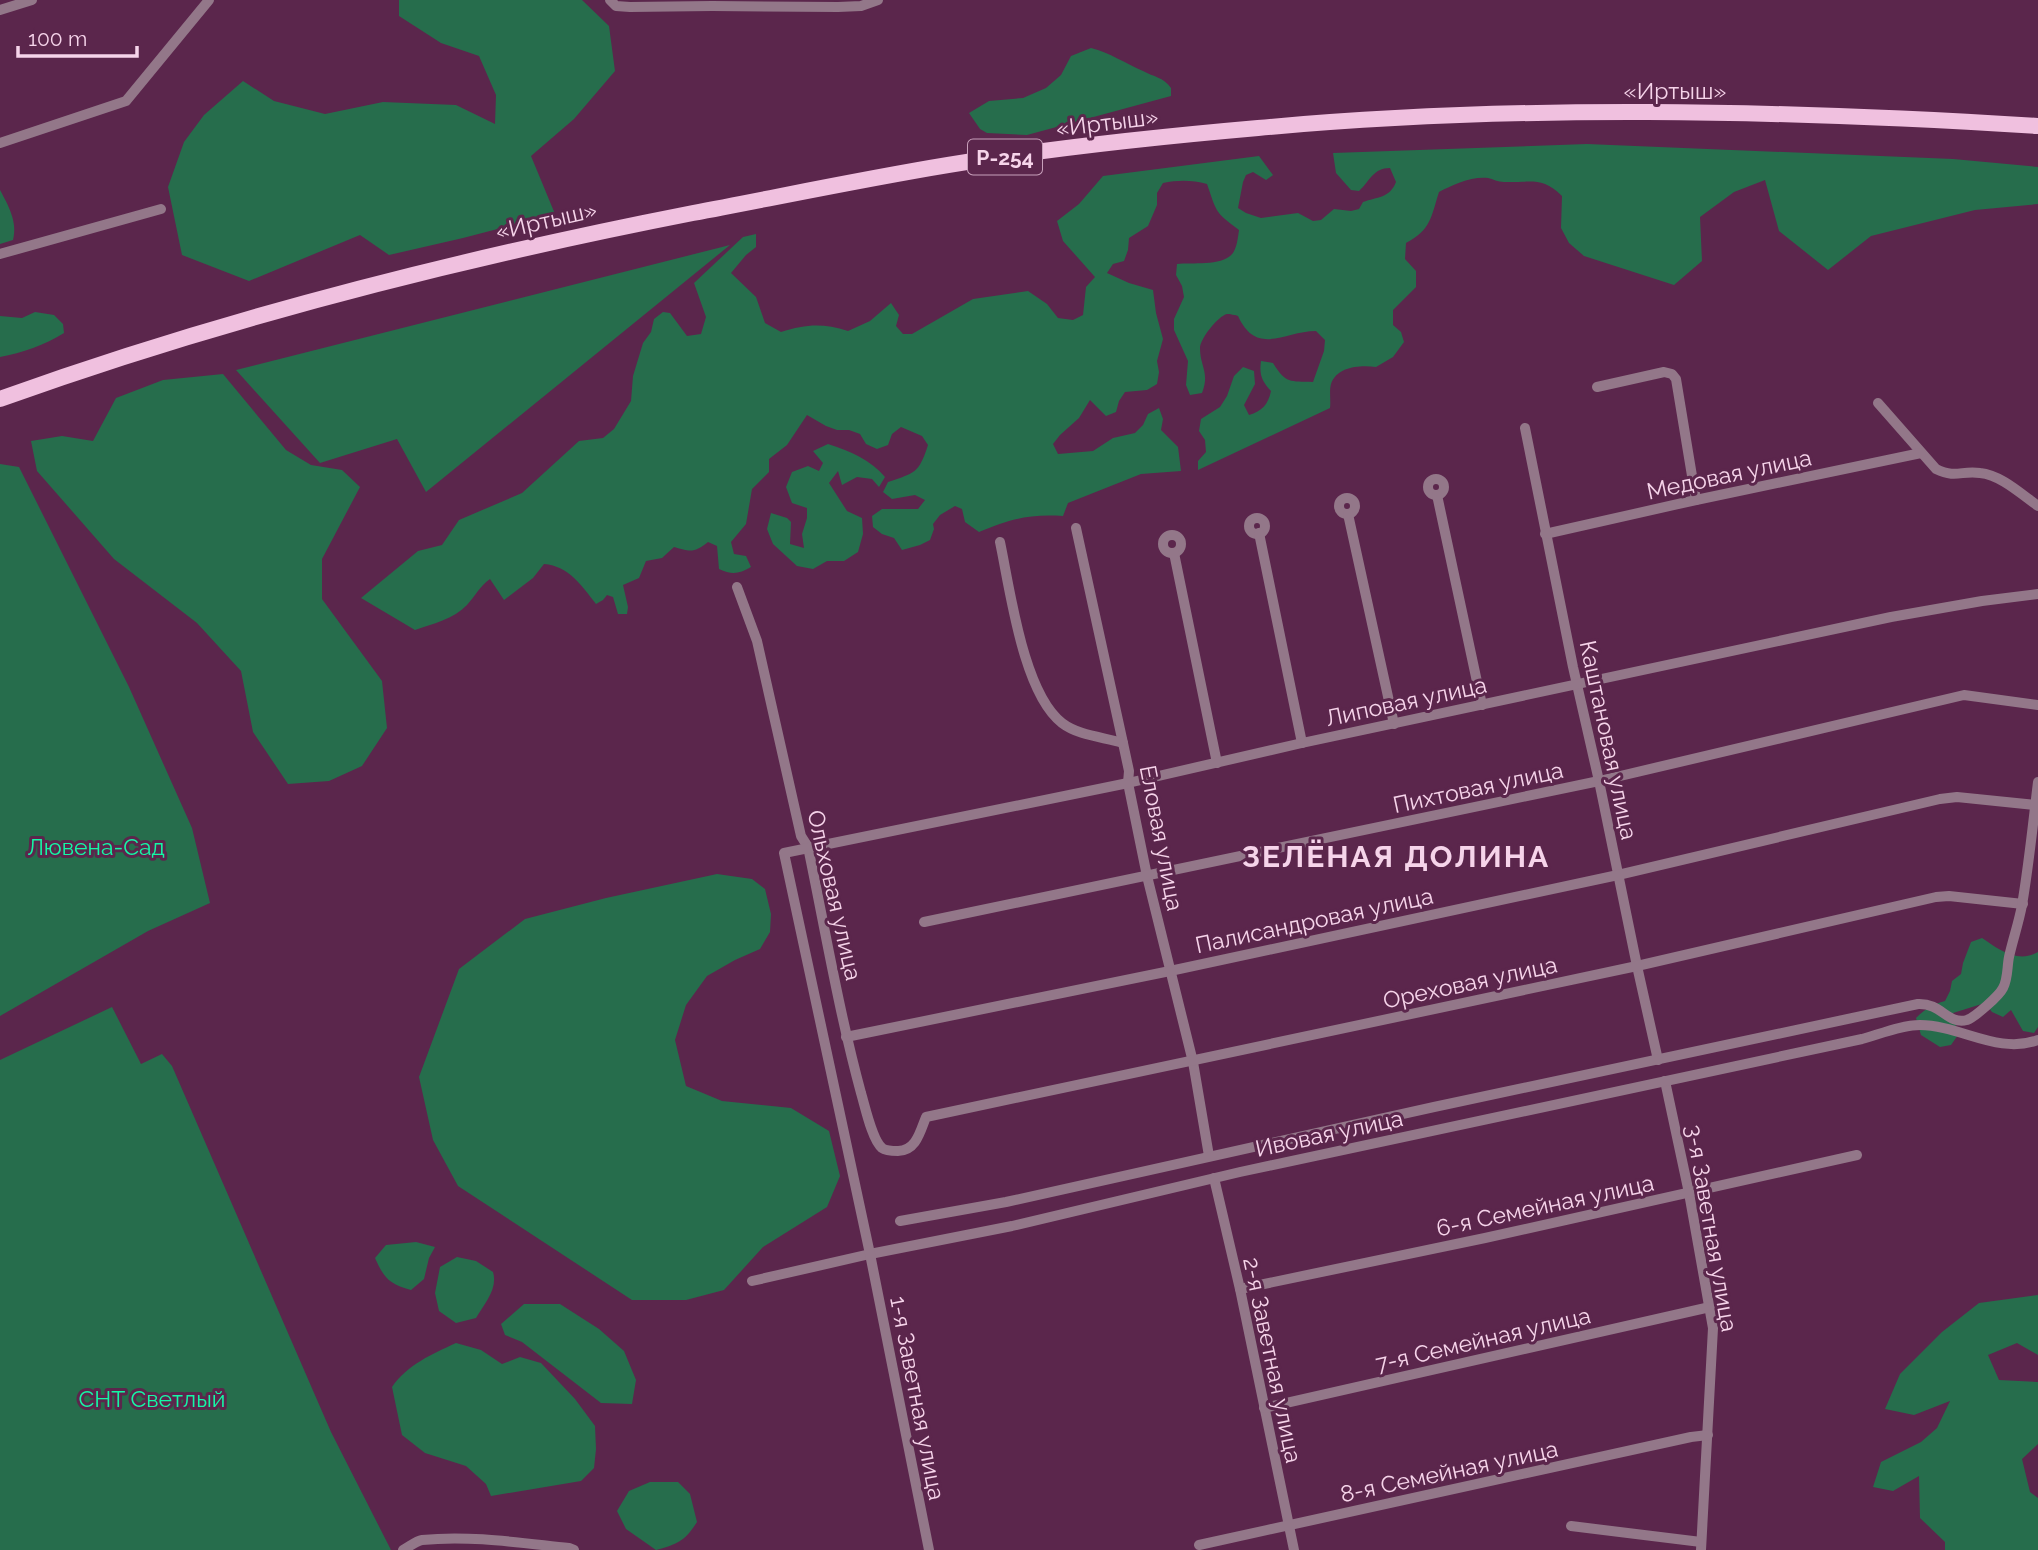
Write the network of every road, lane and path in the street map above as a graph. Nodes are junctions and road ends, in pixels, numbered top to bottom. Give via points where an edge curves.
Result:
1 (32, 0) edge
2 (209, 0) edge
3 (610, 0) edge
4 (877, 0) edge
5 (0, 10) edge
6 (2038, 126) edge
7 (0, 142) edge
8 (161, 209) dead end
9 (0, 254) edge
10 (1597, 387) dead end
11 (0, 399) edge
12 (1878, 403) dead end
13 (1525, 428) dead end
14 (1921, 453) junction
15 (1437, 495) dead end
16 (1696, 500) junction
17 (2038, 506) edge
18 (1348, 514) dead end
19 (1076, 528) dead end
20 (1259, 533) dead end
21 (1545, 534) junction
22 (1000, 542) dead end
23 (1174, 553) dead end
24 (737, 587) dead end
25 (2038, 594) edge
26 (1579, 685) junction
27 (1482, 705) junction
28 (2038, 705) edge
29 (1394, 724) junction
30 (1123, 743) junction
31 (1302, 743) junction
32 (1217, 763) junction
33 (1600, 781) junction
34 (2038, 782) edge
35 (1128, 783) junction
36 (2035, 805) junction
37 (808, 847) junction
38 (784, 853) joint
39 (1618, 875) junction
40 (1147, 876) junction
41 (2023, 904) junction
42 (924, 922) dead end
43 (1637, 966) junction
44 (1170, 971) junction
45 (846, 1037) junction
46 (2038, 1040) edge
47 (1658, 1060) junction
48 (1193, 1062) junction
49 (1665, 1081) junction
50 (926, 1117) joint
51 (1857, 1155) dead end
52 (1209, 1156) junction
53 (1214, 1178) junction
54 (1689, 1193) junction
55 (900, 1221) dead end
56 (870, 1254) junction
57 (752, 1281) dead end
58 (1240, 1289) junction
59 (1710, 1307) junction
60 (1264, 1408) junction
61 (1708, 1435) junction
62 (1288, 1526) junction
63 (1571, 1526) dead end
64 (1199, 1545) dead end
65 (1701, 1546) edge
66 (403, 1550) edge
67 (574, 1550) edge
68 (929, 1550) edge
69 (1294, 1550) edge

1 - 5 street
2 - 7 street via 126,101
3 - 4 street via 616,6 629,7 838,7
6 - 11 highway, «Иртыш» / Р-254 via 1755,113 1514,114 1273,127 1078,147 856,182 464,262 144,349
8 - 9 street
10 - 16 street via 1672,374
12 - 14 street
13 - 21 street, Каштановая улица
14 - 16 street, Медовая улица
14 - 17 street via 1948,475 1993,475
15 - 27 street
16 - 21 street, Медовая улица
18 - 29 street
19 - 30 street, Еловая улица
20 - 31 street
21 - 26 street, Каштановая улица
22 - 30 street via 1034,684 1059,721 1071,729
23 - 32 street
24 - 37 street, Ольховая улица via 757,641
25 - 26 street, Липовая улица via 1891,617
26 - 27 street, Липовая улица
26 - 33 street, Каштановая улица
27 - 29 street, Липовая улица
28 - 33 street, Пихтовая улица via 1964,695
29 - 31 street, Липовая улица
30 - 35 street, Еловая улица
31 - 32 street, Липовая улица
32 - 35 street, Липовая улица
33 - 39 street, Каштановая улица
33 - 40 street, Пихтовая улица
34 - 36 street
35 - 37 street, Липовая улица
35 - 40 street, Еловая улица
36 - 39 street, Палисандровая улица via 1948,797
36 - 41 street
37 - 38 street, Липовая улица
37 - 45 street, Ольховая улица
38 - 56 street, 1-я Заветная улица
39 - 43 street, Каштановая улица
39 - 44 street, Палисандровая улица
40 - 42 street, Пихтовая улица
40 - 44 street, Еловая улица
41 - 43 street, Ореховая улица via 1936,897
41 - 47 street, Ивовая улица via 2001,992 1966,1020 1950,1018 1928,1003 1918,1004
43 - 47 street, Каштановая улица
43 - 48 street, Ореховая улица
44 - 45 street, Палисандровая улица
44 - 48 street, Еловая улица
45 - 50 street, Ольховая улица via 881,1147 896,1151 912,1147
46 - 49 street, Ивовая улица via 2017,1045 1914,1025
47 - 52 street, Ивовая улица
48 - 50 street, Ореховая улица
48 - 52 street, Еловая улица
49 - 53 street, Ивовая улица
49 - 54 street, 3-я Заветная улица
51 - 54 street, 6-я Семейная улица
52 - 55 street, Ивовая улица
53 - 56 street, Ивовая улица
53 - 58 street, 2-я Заветная улица
54 - 58 street, 6-я Семейная улица
54 - 59 street, 3-я Заветная улица
56 - 57 street, Ивовая улица
56 - 68 street, 1-я Заветная улица
58 - 60 street, 2-я Заветная улица
59 - 60 street, 7-я Семейная улица
59 - 61 street, 3-я Заветная улица
60 - 62 street, 2-я Заветная улица
61 - 62 street, 8-я Семейная улица
61 - 65 street, 3-я Заветная улица
62 - 64 street, 8-я Семейная улица
62 - 69 street, 2-я Заветная улица
63 - 65 street
66 - 67 street via 421,1540 439,1539

